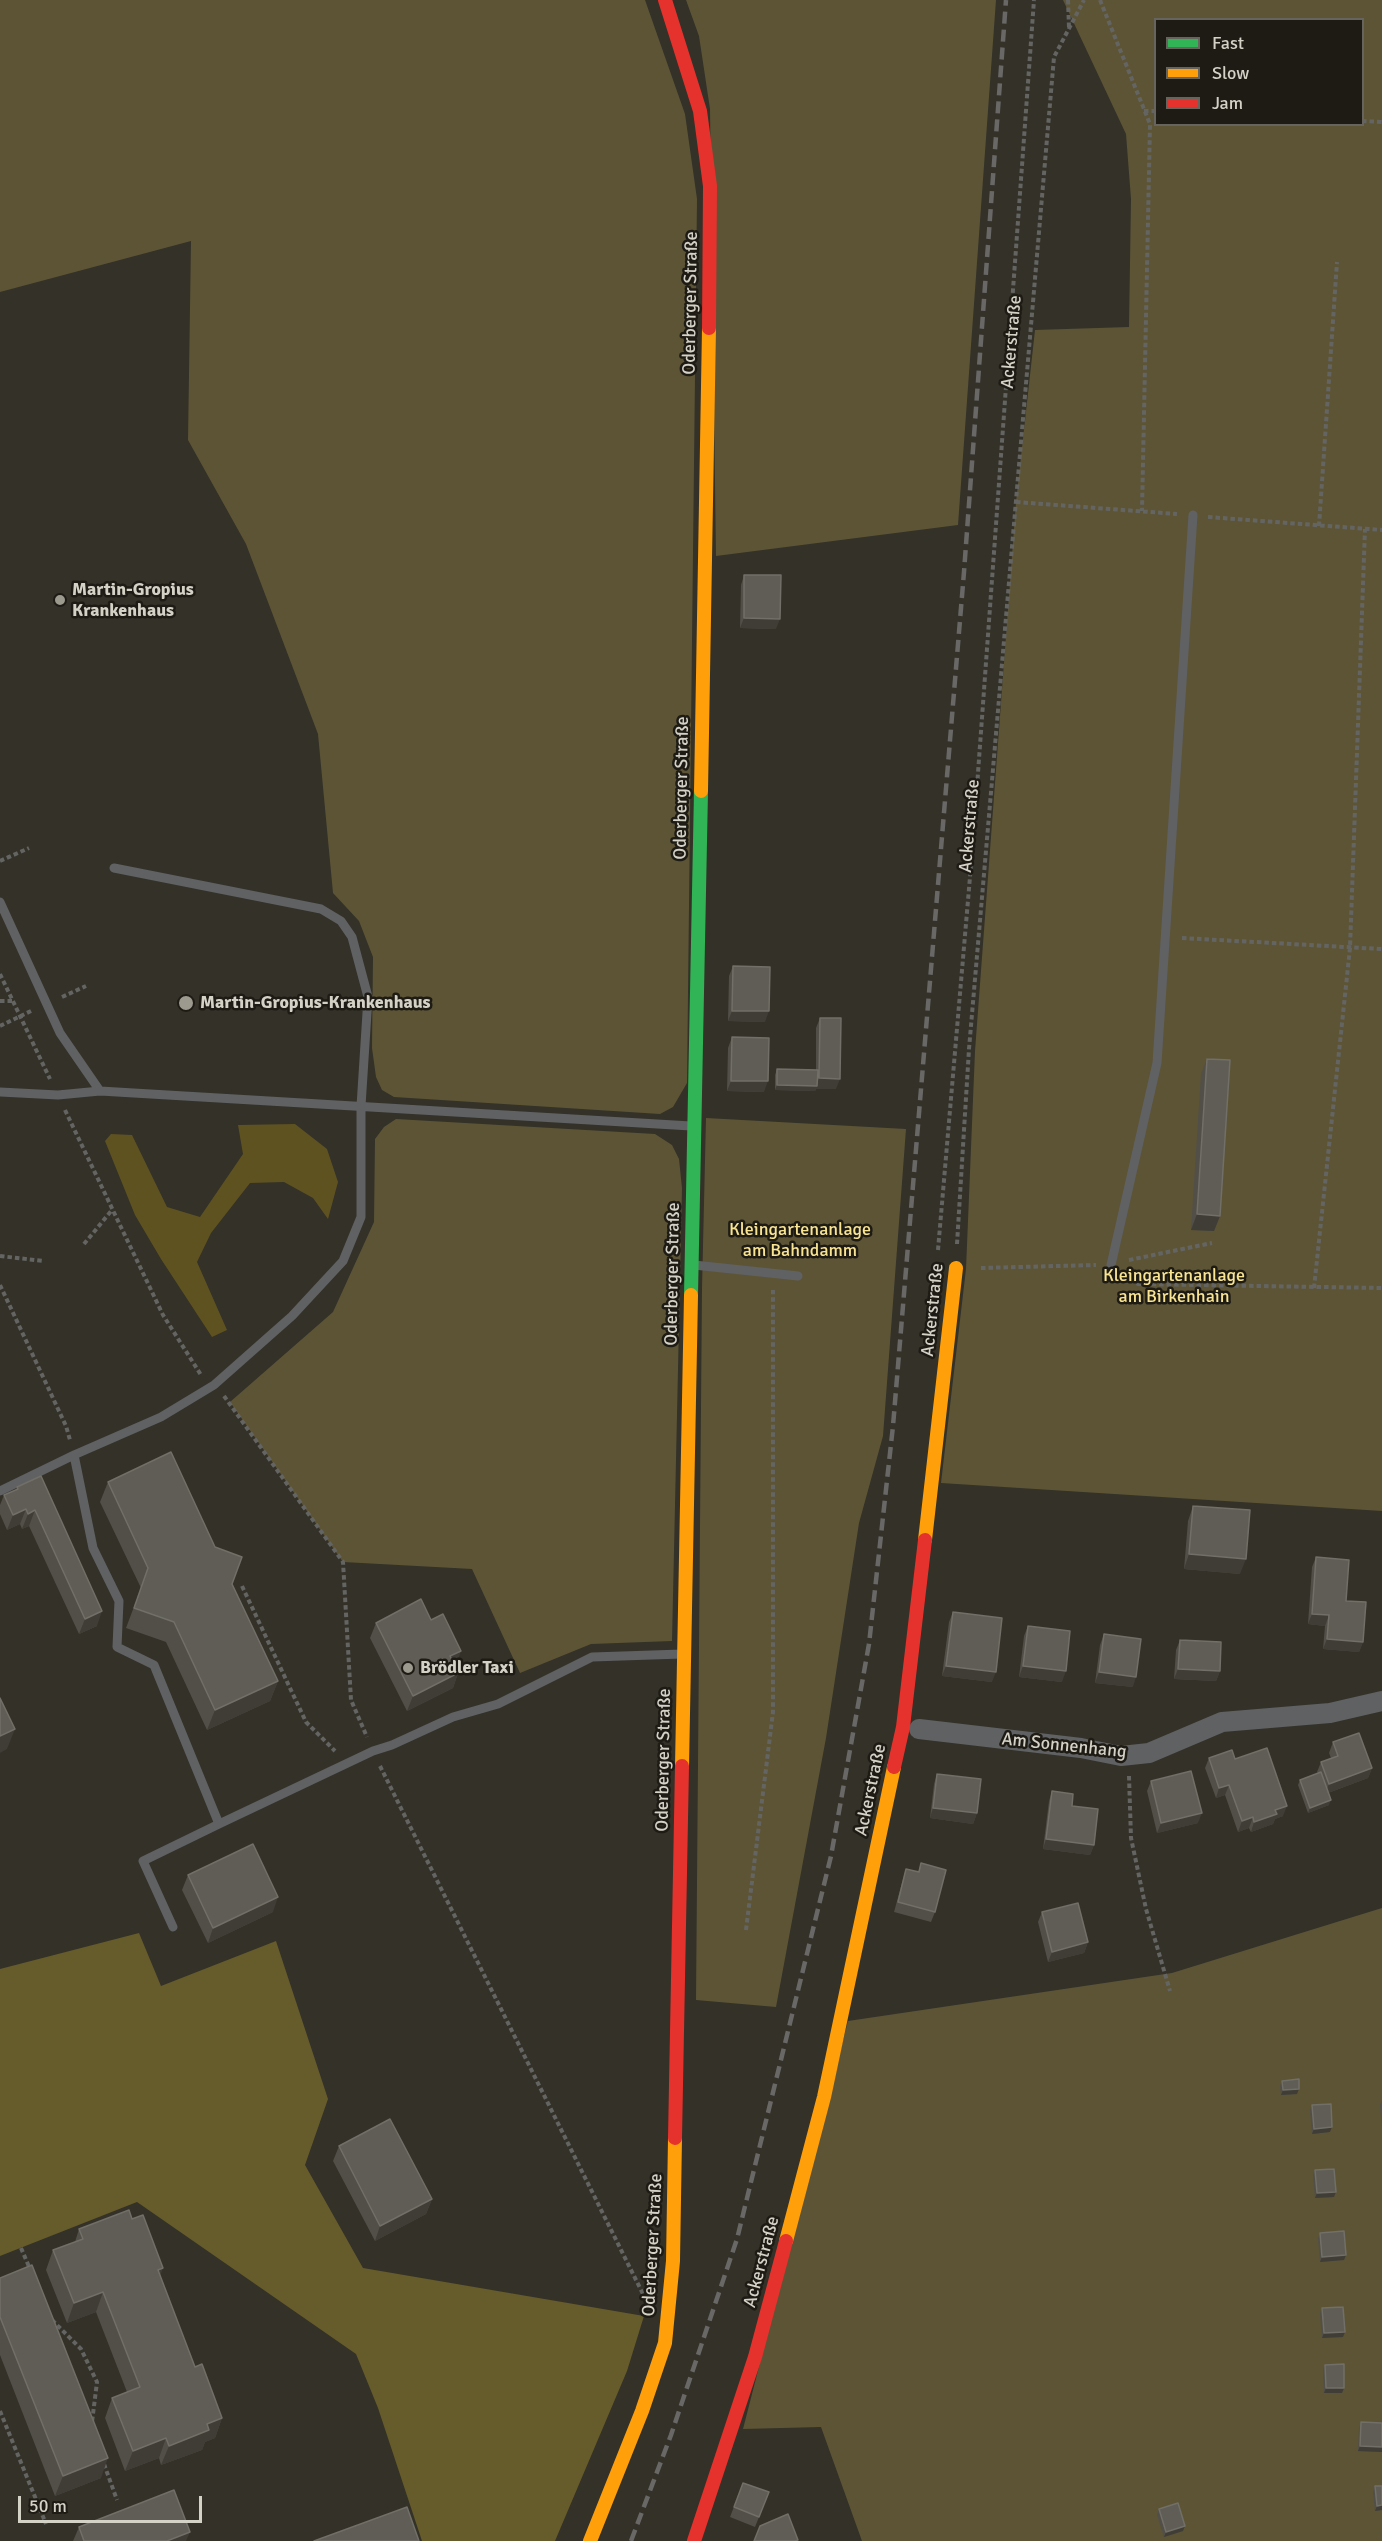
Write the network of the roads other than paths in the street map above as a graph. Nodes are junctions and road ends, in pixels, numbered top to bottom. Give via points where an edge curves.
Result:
1 (665, 0) edge
2 (1193, 515) dead end
3 (114, 868) dead end
4 (0, 902) edge
5 (100, 1091) junction
6 (0, 1092) edge
7 (361, 1106) junction
8 (693, 1126) junction
9 (691, 1265) junction
10 (1111, 1265) road end
11 (956, 1268) road end
12 (798, 1276) dead end
13 (74, 1455) junction
14 (0, 1491) edge
15 (684, 1654) junction
16 (1382, 1701) edge
17 (919, 1729) dead end
18 (219, 1824) junction
19 (173, 1927) dead end
20 (590, 2541) edge
21 (694, 2541) edge

1 - 8 main road, Oderberger Straße via 700,111 710,186
2 - 10 lane via 1157,1064
3 - 7 lane via 321,909 341,921 352,937 368,997
4 - 5 lane via 60,1034
5 - 6 lane via 58,1095
5 - 7 lane
7 - 8 lane
7 - 13 lane via 361,1217 343,1261 292,1316 214,1385 160,1417
8 - 9 main road, Oderberger Straße
9 - 12 lane
9 - 15 main road, Oderberger Straße
11 - 21 main road, Ackerstraße via 903,1727 824,2097 755,2357
13 - 14 lane
13 - 18 lane via 93,1548 119,1601 117,1647 154,1665
15 - 18 lane via 592,1657 498,1704 453,1717 347,1762
15 - 20 main road, Oderberger Straße via 674,2250 669,2308 665,2343 655,2377
16 - 17 street, Am Sonnenhang via 1330,1713 1222,1722 1149,1753 1129,1755
18 - 19 lane via 143,1861

